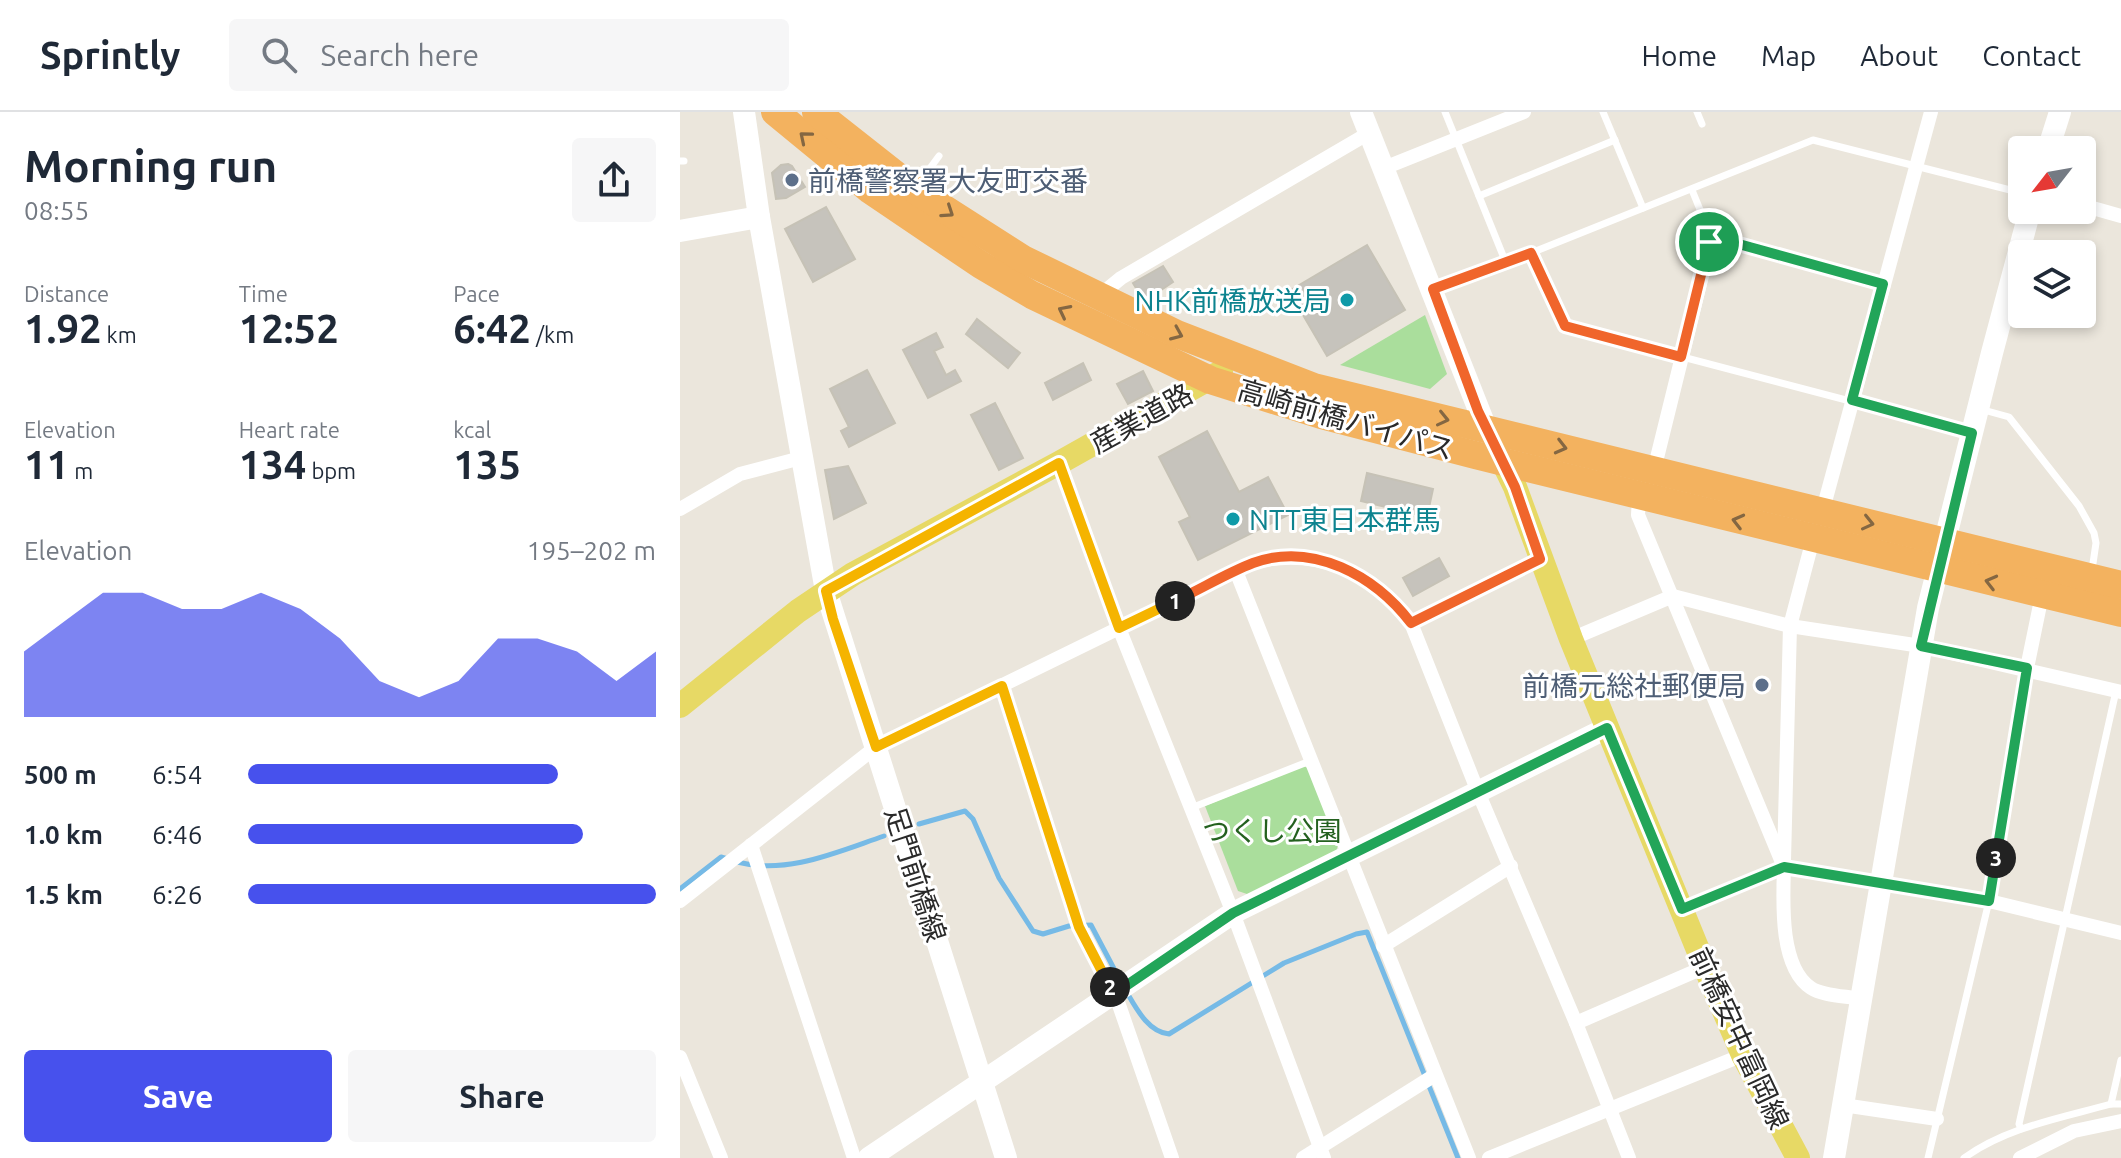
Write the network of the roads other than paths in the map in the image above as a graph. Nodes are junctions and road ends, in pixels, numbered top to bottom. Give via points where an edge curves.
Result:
1 (744, 112) edge
2 (775, 112) edge
3 (816, 112) edge
4 (1445, 112) edge
5 (1524, 112) edge
6 (1603, 112) edge
7 (1697, 112) edge
8 (1931, 112) edge
9 (2060, 112) edge
10 (1365, 122) edge
11 (1702, 124) dead end
12 (2052, 136) edge
13 (1456, 140) junction
14 (1615, 140) junction
15 (939, 156) dead end
16 (1917, 166) junction
17 (1384, 168) junction
18 (2008, 189) edge
19 (1692, 190) junction
20 (1479, 196) junction
21 (907, 200) junction
22 (1643, 208) junction
23 (2096, 209) edge
24 (2121, 216) edge
25 (759, 217) junction
26 (2026, 224) edge
27 (680, 231) edge
28 (1712, 239) junction
29 (1531, 253) junction
30 (1506, 263) junction
31 (1883, 284) junction
32 (1433, 289) junction
33 (1103, 300) junction
34 (1681, 357) junction
35 (1234, 358) junction
36 (1210, 380) junction
37 (1852, 400) junction
38 (1978, 409) junction
39 (1486, 428) junction
40 (1972, 433) junction
41 (801, 458) junction
42 (1059, 463) junction
43 (1504, 463) junction
44 (1654, 470) junction
45 (1639, 497) junction
46 (680, 509) edge
47 (1822, 513) junction
48 (1813, 539) junction
49 (1946, 541) junction
50 (1540, 559) junction
51 (1939, 569) junction
52 (1236, 571) junction
53 (2091, 578) junction
54 (2121, 585) edge
55 (826, 591) junction
56 (2042, 595) junction
57 (1673, 596) junction
58 (2121, 613) edge
59 (1411, 623) junction
60 (1790, 626) junction
61 (1119, 628) junction
62 (1571, 639) junction
63 (1921, 646) junction
64 (2027, 668) junction
65 (1002, 686) junction
66 (2118, 691) edge
67 (680, 706) edge
68 (1607, 728) junction
69 (876, 747) junction
70 (1310, 761) junction
71 (1478, 792) junction
72 (1191, 808) junction
73 (751, 845) junction
74 (1349, 857) junction
75 (1511, 866) junction
76 (1784, 867) junction
77 (1883, 884) junction
78 (680, 901) edge
79 (1989, 901) junction
80 (1682, 909) junction
81 (1233, 913) junction
82 (2067, 919) junction
83 (2121, 933) edge
84 (1383, 946) junction
85 (1705, 967) junction
86 (1114, 994) junction
87 (1861, 999) junction
88 (1576, 1023) junction
89 (1743, 1055) junction
90 (680, 1057) edge
91 (2121, 1060) edge
92 (1435, 1075) junction
93 (981, 1081) junction
94 (2111, 1104) junction
95 (2121, 1104) edge
96 (1843, 1105) junction
97 (1608, 1108) junction
98 (1937, 1119) junction
99 (2121, 1121) edge
100 (2021, 1129) junction
101 (1322, 1153) edge
102 (721, 1158) edge
103 (854, 1158) edge
104 (869, 1158) edge
105 (1006, 1158) edge
106 (1172, 1158) edge
107 (1303, 1158) edge
108 (1469, 1158) edge
109 (1489, 1158) edge
110 (1629, 1158) edge
111 (1798, 1158) edge
112 (1834, 1158) edge
113 (1928, 1158) edge
114 (1964, 1158) edge
115 (2020, 1158) edge

1 - 25 street, 足門前橋線
21 -> 2 highway, 高崎前橋バイパス via 859,182
3 - 21 highway, 高崎前橋バイパス
4 - 13 lane
5 - 13 street
6 - 14 lane
7 - 11 lane
8 - 16 street
9 - 12 street
10 - 17 street
10 - 33 street via 1121,278
13 - 17 street
13 - 20 lane
14 - 20 lane
14 - 22 lane
15 - 21 lane
16 - 18 lane
16 - 19 lane via 1813,140
16 - 31 street
17 - 32 street
19 - 22 lane
19 - 28 lane
20 - 30 lane
21 -> 33 highway, 高崎前橋バイパス
36 -> 21 highway, 高崎前橋バイパス via 1032,295
22 - 29 lane
23 - 24 street
25 - 27 street
25 - 41 street, 足門前橋線
26 - 38 street
28 - 31 street
28 - 34 street
29 - 30 lane
29 - 34 lane via 1565,326
30 - 32 lane
31 - 37 street
32 - 39 street
33 -> 35 highway, 高崎前橋バイパス
34 - 37 lane
34 - 44 street
35 - 36 main road, 産業道路
35 -> 39 highway, 高崎前橋バイパス via 1314,387
36 - 42 main road, 産業道路
36 - 43 highway, 高崎前橋バイパス
37 - 40 lane
37 - 47 street
38 - 40 street
38 - 53 lane via 2009,417 2079,506 2096,543
39 - 43 main road, 前橋安中富岡線
39 -> 44 highway, 高崎前橋バイパス
40 - 49 street
41 - 46 street via 740,474
41 - 55 street, 足門前橋線
42 - 55 main road, 産業道路
42 - 61 street
43 - 45 highway, 高崎前橋バイパス
43 - 50 main road, 前橋安中富岡線
44 - 47 highway, 高崎前橋バイパス
48 -> 45 highway, 高崎前橋バイパス
45 - 57 street via 1638,515
47 -> 49 highway, 高崎前橋バイパス
48 - 51 highway, 高崎前橋バイパス
48 - 60 street
49 - 51 street
49 - 53 highway, 高崎前橋バイパス
50 - 59 street
50 - 62 main road, 前橋安中富岡線
56 -> 51 highway, 高崎前橋バイパス
51 - 63 street
52 - 59 street via 1268,559 1326,561 1375,585
52 - 61 street
52 - 70 street
53 - 54 highway, 高崎前橋バイパス
55 - 67 main road, 産業道路
55 - 69 street, 足門前橋線
56 - 58 highway, 高崎前橋バイパス
56 - 64 street
57 - 60 street
57 - 62 street
57 - 76 street
59 - 71 street
60 - 63 street
60 - 76 street
61 - 65 street
61 - 72 street
62 - 68 main road, 前橋安中富岡線
63 - 64 street
63 - 77 street
64 - 66 street
64 - 79 street
65 - 69 street
65 - 86 street via 1079,927
66 - 82 lane
68 - 71 street
68 - 80 main road, 前橋安中富岡線
69 - 73 street
69 - 93 street, 足門前橋線
70 - 72 lane
70 - 74 street
71 - 74 street
71 - 75 street
72 - 81 street
73 - 78 street
73 - 103 street
74 - 81 street
74 - 84 street
75 - 84 street
75 - 88 street
76 - 77 lane
76 - 80 lane
76 - 87 street via 1783,908 1795,968 1811,988
77 - 79 lane
77 - 87 street
79 - 82 street
79 - 98 lane
80 - 85 main road, 前橋安中富岡線
81 - 86 street
81 - 101 street
82 - 83 street
82 - 100 lane
84 - 92 street
85 - 88 street
85 - 89 main road, 前橋安中富岡線
86 - 93 street
86 - 106 street
87 - 96 street
88 - 97 street
89 - 97 street
89 - 111 main road, 前橋安中富岡線
90 - 102 street
91 - 94 lane
92 - 101 street
92 - 108 street
93 - 104 street
93 - 105 street, 足門前橋線
94 - 95 lane
94 - 100 lane
96 - 98 street
96 - 112 street
97 - 109 street
97 - 110 street
98 - 113 lane
99 - 115 street via 2074,1131
100 - 114 lane
101 - 107 street

